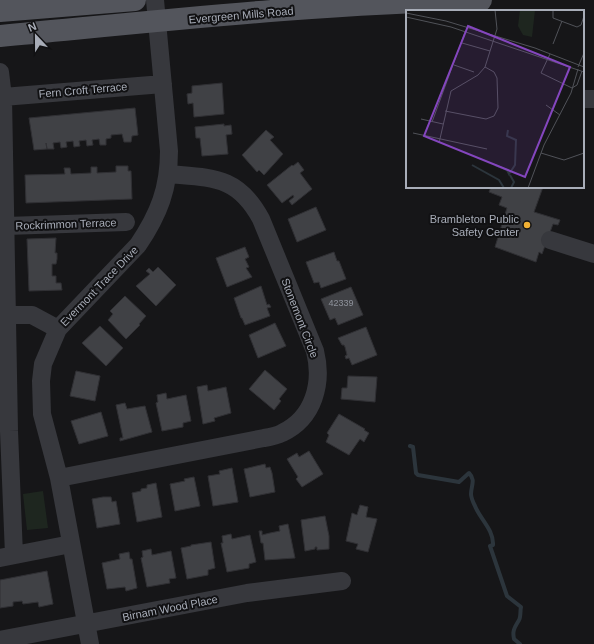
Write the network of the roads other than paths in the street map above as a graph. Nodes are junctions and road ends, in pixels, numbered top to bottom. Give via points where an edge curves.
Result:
1 (135, 0) edge
2 (155, 0) edge
3 (465, 0) edge
4 (481, 0) edge
5 (463, 10) edge
6 (0, 11) edge
7 (157, 22) junction
8 (0, 36) edge
9 (0, 72) edge
10 (163, 84) junction
11 (3, 97) junction
12 (169, 174) junction
13 (126, 222) dead end
14 (6, 226) junction
15 (550, 240) dead end
16 (594, 254) edge
17 (8, 315) junction
18 (58, 329) junction
19 (59, 478) junction
20 (71, 544) junction
21 (7, 556) edge
22 (342, 581) dead end
23 (86, 624) junction
24 (0, 640) edge
25 (90, 644) edge

1 - 6 main road
2 - 7 street, Evermont Trace Drive
3 - 4 main road, Evergreen Mills Road
3 - 5 street
3 - 7 main road, Evergreen Mills Road via 329,7
7 - 8 main road, Evergreen Mills Road
7 - 10 street, Evermont Trace Drive
9 - 11 street
10 - 11 street, Fern Croft Terrace
10 - 12 street, Evermont Trace Drive
11 - 14 street
12 - 18 street, Evermont Trace Drive via 149,230 138,245
12 - 19 street, Stonemont Circle via 221,181 236,188 253,204 315,351 319,376 314,400 296,424 282,433
13 - 14 street, Rockrimmon Terrace
14 - 17 street
15 - 16 street
17 - 18 street via 32,315
17 - 21 street
18 - 19 street, Evermont Trace Drive via 43,364 40,398 45,431
19 - 20 street, Evermont Trace Drive
20 - 21 street
20 - 23 street, Evermont Trace Drive
22 - 23 street, Birnam Wood Place via 247,593
23 - 24 street, Birnam Wood Place
23 - 25 street, Evermont Trace Drive

